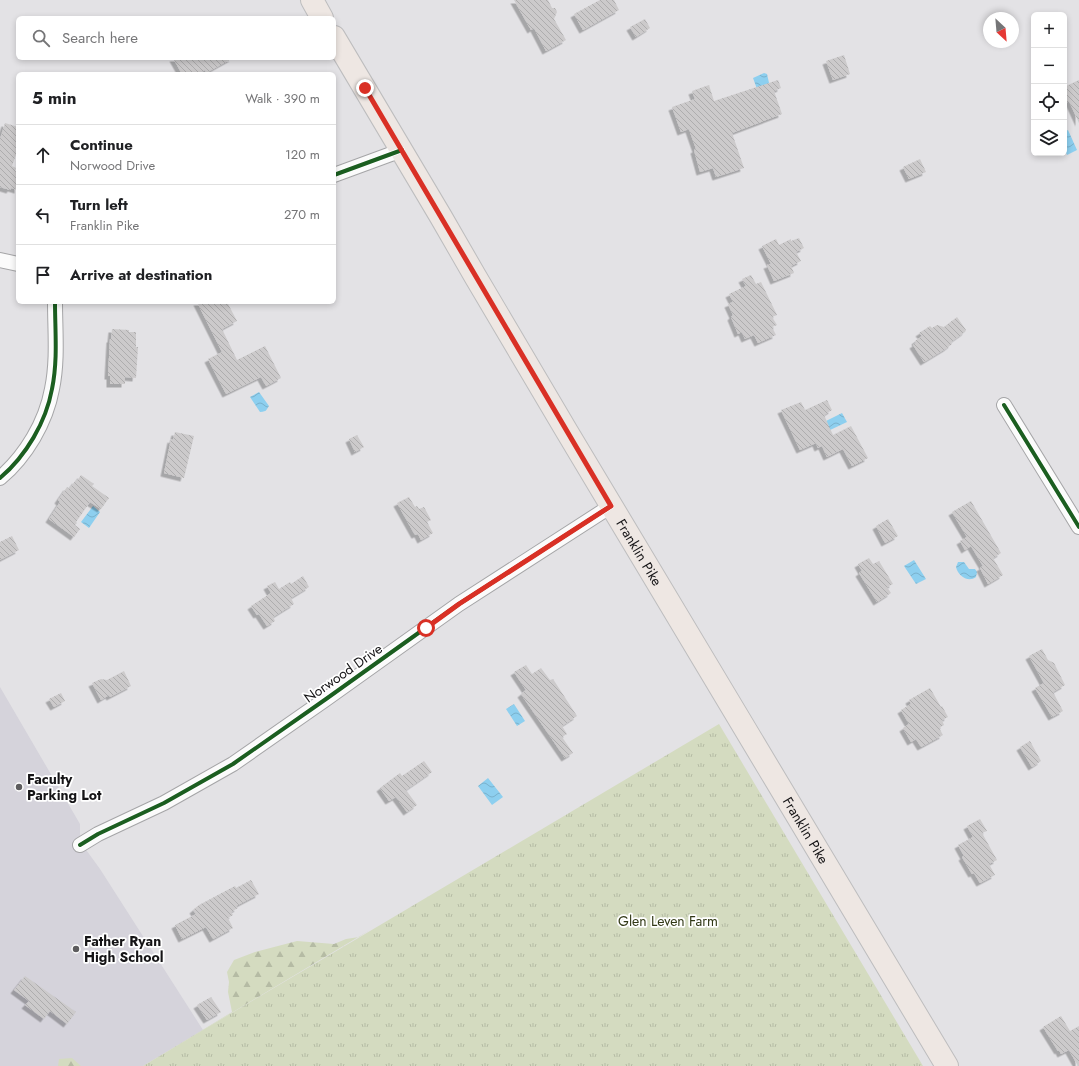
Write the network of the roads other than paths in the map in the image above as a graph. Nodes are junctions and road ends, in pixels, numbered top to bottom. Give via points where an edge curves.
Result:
1 (312, 0) edge
2 (321, 16) edge
3 (336, 40) edge
4 (402, 150) junction
5 (336, 174) edge
6 (0, 260) edge
7 (16, 264) edge
8 (55, 304) edge
9 (1004, 405) dead end
10 (0, 478) edge
11 (611, 506) junction
12 (1079, 528) edge
13 (80, 845) dead end
14 (947, 1066) edge

1 - 2 main road
3 - 4 main road, Franklin Pike
4 - 5 street
4 - 11 main road, Franklin Pike
6 - 7 street
8 - 10 street via 55,362 48,405 25,451
9 - 12 street
11 - 13 street, Norwood Drive via 459,604 233,764 170,800
11 - 14 main road, Franklin Pike

